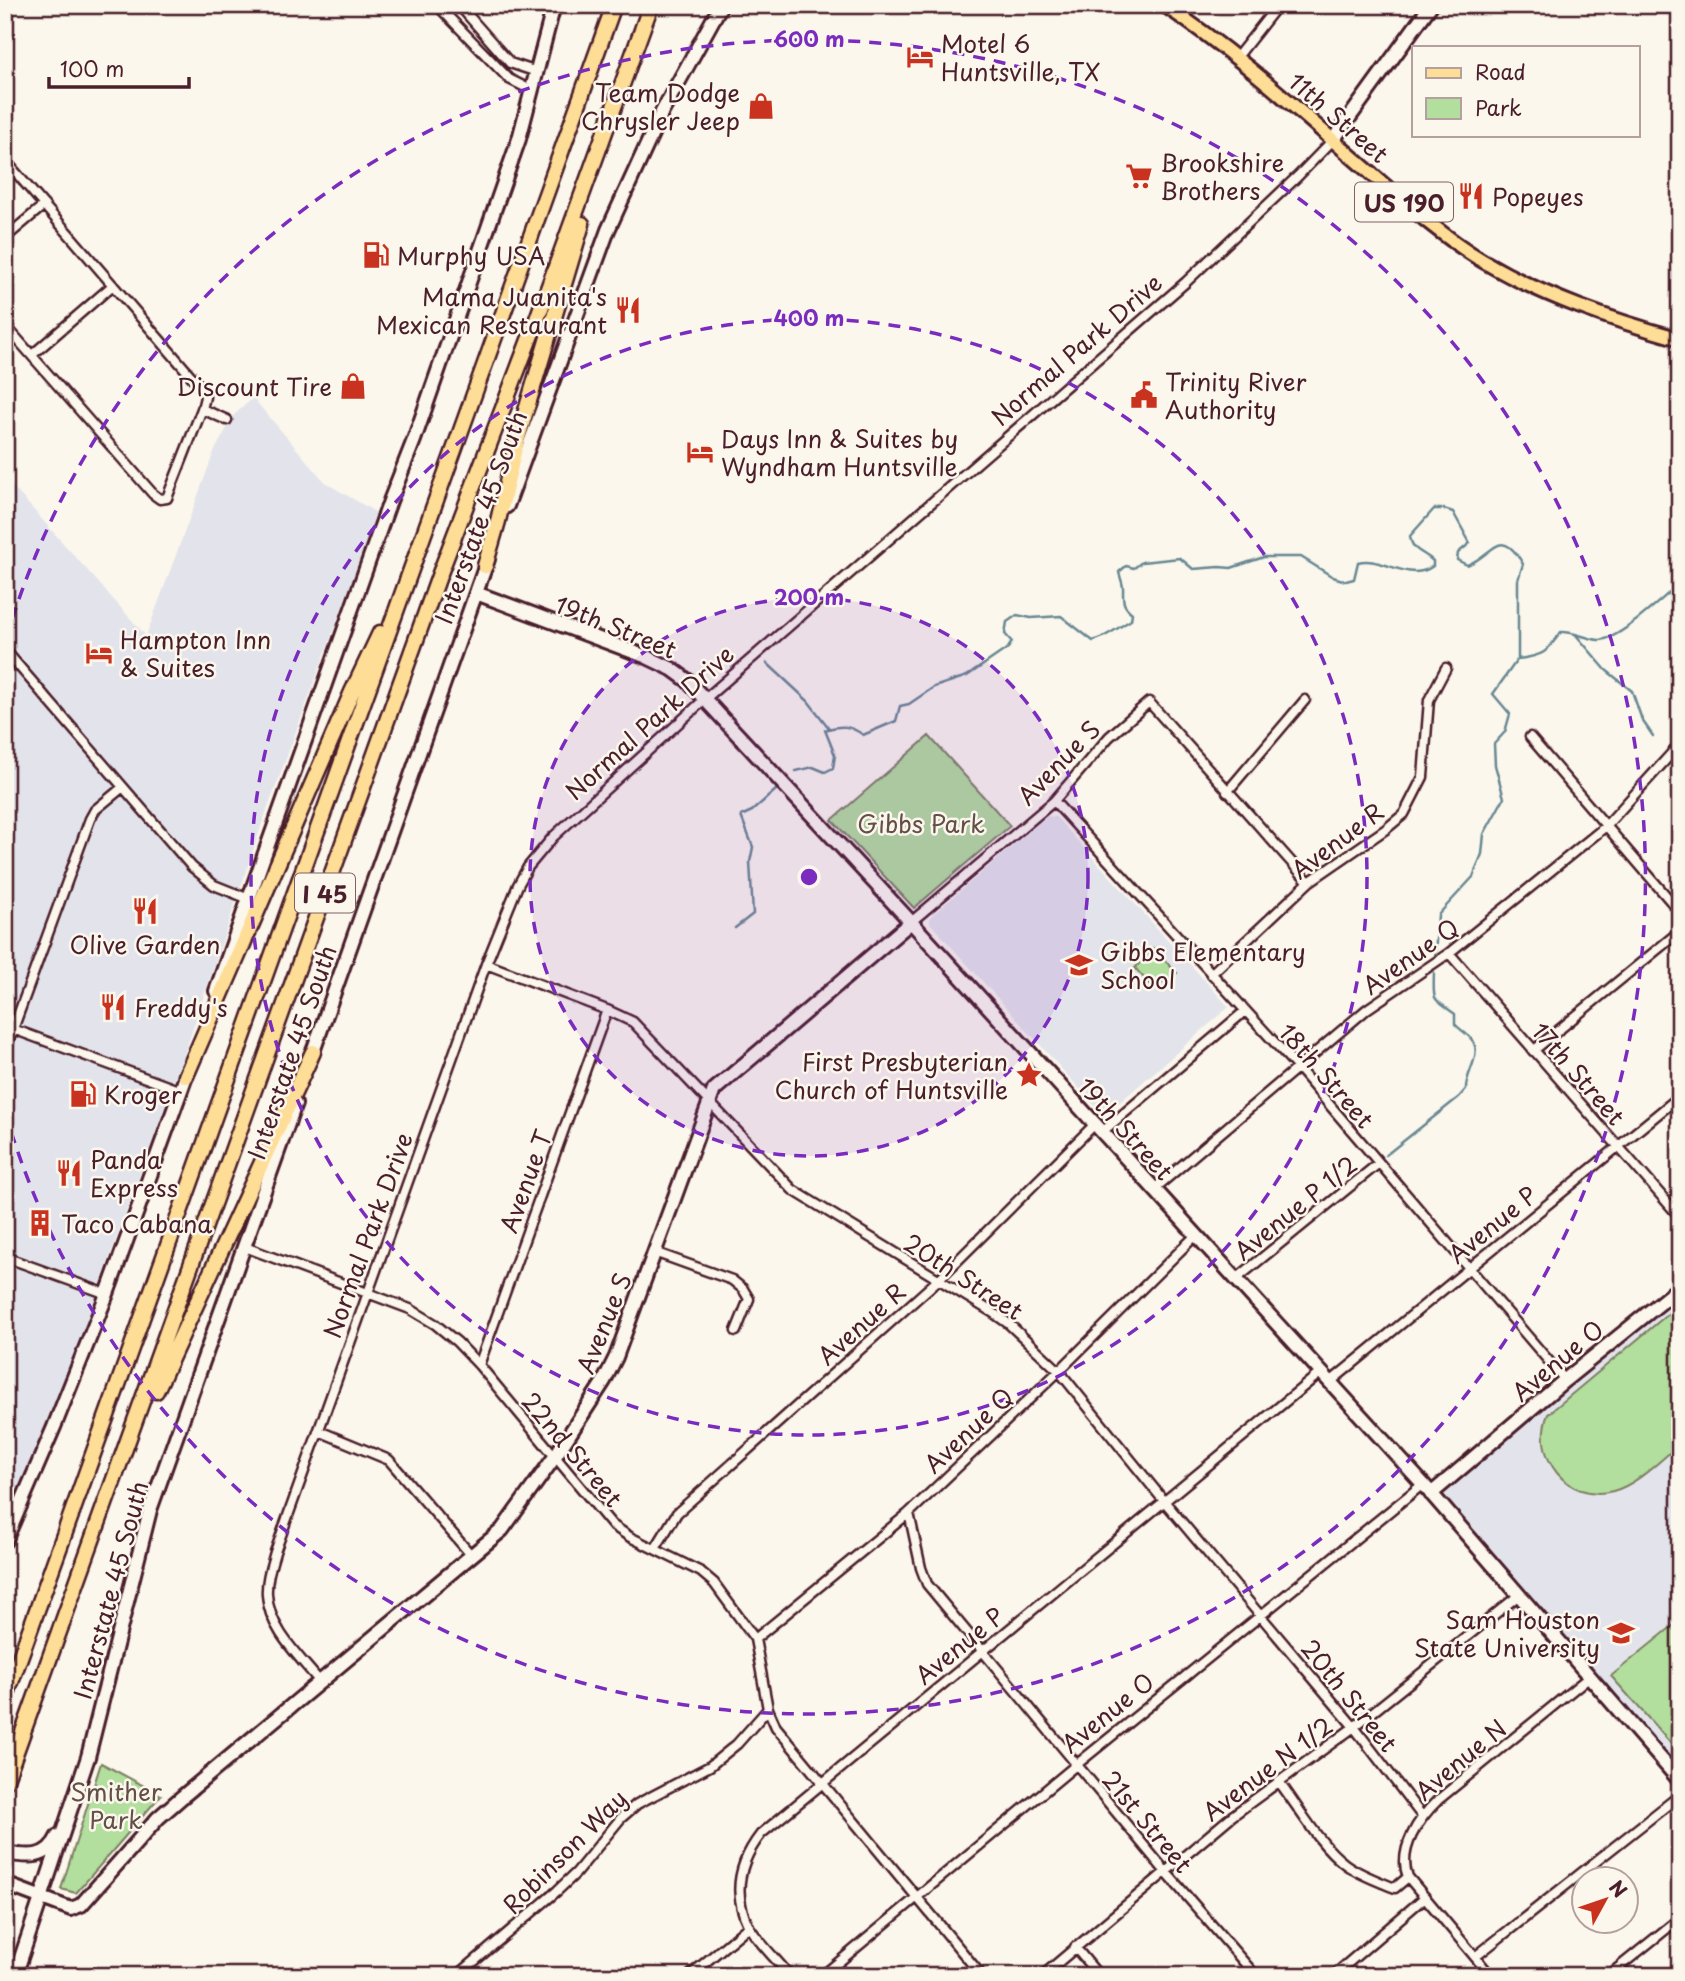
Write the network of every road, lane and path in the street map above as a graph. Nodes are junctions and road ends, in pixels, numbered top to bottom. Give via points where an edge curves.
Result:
1 (437, 5) edge
2 (459, 5) edge
3 (554, 5) edge
4 (614, 5) edge
5 (651, 5) edge
6 (721, 5) edge
7 (1164, 5) edge
8 (1278, 5) edge
9 (1431, 5) edge
10 (1237, 57) junction
11 (632, 62) junction
12 (537, 72) junction
13 (533, 91) junction
14 (1333, 140) junction
15 (5, 160) edge
16 (44, 205) junction
17 (5, 238) edge
18 (113, 285) junction
19 (5, 325) edge
20 (1680, 339) edge
21 (32, 355) junction
22 (202, 409) junction
23 (227, 420) dead end
24 (415, 559) junction
25 (485, 566) junction
26 (476, 593) junction
27 (5, 650) edge
28 (1446, 668) dead end
29 (705, 699) junction
30 (1305, 700) dead end
31 (1531, 737) dead end
32 (1680, 744) edge
33 (123, 787) junction
34 (1227, 792) junction
35 (1054, 801) junction
36 (1605, 827) junction
37 (1309, 882) junction
38 (249, 899) junction
39 (1680, 912) edge
40 (911, 922) junction
41 (1680, 931) edge
42 (1449, 953) junction
43 (486, 964) junction
44 (1211, 974) junction
45 (607, 1010) junction
46 (1245, 1011) junction
47 (13, 1029) junction
48 (5, 1051) edge
49 (1533, 1051) junction
50 (313, 1052) junction
51 (1298, 1068) junction
52 (186, 1076) junction
53 (181, 1091) junction
54 (1680, 1096) edge
55 (709, 1102) junction
56 (1098, 1128) junction
57 (1618, 1146) junction
58 (1379, 1163) junction
59 (1153, 1190) junction
60 (1680, 1217) edge
61 (1195, 1236) junction
62 (245, 1247) junction
63 (654, 1252) junction
64 (5, 1257) edge
65 (1469, 1268) junction
66 (938, 1280) junction
67 (1235, 1280) junction
68 (1680, 1287) edge
69 (369, 1292) junction
70 (107, 1294) junction
71 (736, 1331) dead end
72 (479, 1365) junction
73 (1059, 1371) junction
74 (1320, 1373) junction
75 (1565, 1380) junction
76 (1329, 1383) junction
77 (319, 1431) junction
78 (554, 1458) junction
79 (117, 1475) junction
80 (1427, 1489) junction
81 (1164, 1501) junction
82 (909, 1513) junction
83 (9, 1518) edge
84 (5, 1541) edge
85 (655, 1549) junction
86 (472, 1556) junction
87 (1519, 1595) junction
88 (1259, 1615) junction
89 (755, 1639) junction
90 (982, 1651) junction
91 (1590, 1676) junction
92 (320, 1682) junction
93 (5, 1699) edge
94 (768, 1709) junction
95 (1354, 1727) junction
96 (1076, 1765) junction
97 (1680, 1781) edge
98 (5, 1782) edge
99 (822, 1782) junction
100 (1280, 1783) junction
101 (1680, 1795) edge
102 (72, 1807) junction
103 (1422, 1816) junction
104 (5, 1853) edge
105 (1165, 1871) junction
106 (1408, 1877) junction
107 (5, 1884) edge
108 (916, 1896) junction
109 (1424, 1897) junction
110 (42, 1898) junction
111 (1680, 1918) edge
112 (749, 1926) junction
113 (5, 1941) edge
114 (1075, 1947) junction
115 (5, 1951) edge
116 (1475, 1957) junction
117 (15, 1976) edge
118 (458, 1976) edge
119 (689, 1976) edge
120 (790, 1976) edge
121 (822, 1976) edge
122 (982, 1976) edge
123 (1042, 1976) edge
124 (1099, 1976) edge
125 (1256, 1976) edge
126 (1333, 1976) edge
127 (1491, 1976) edge
128 (1608, 1976) edge

1 - 13 street via 509,79
2 - 12 street via 510,63
3 - 12 main road
4 - 24 highway, I 45
5 - 11 highway, I 45
6 - 25 main road, Interstate 45 South via 662,112 608,230
7 - 10 main road, 11th Street / US 190
8 - 10 street
9 - 14 main road, Normal Park Drive
10 - 14 main road, 11th Street / US 190
11 - 25 highway via 516,444
11 - 79 highway, I 45 via 439,576
12 - 13 main road
13 - 38 main road via 418,429
14 - 20 main road, 11th Street / US 190 via 1426,220 1482,260 1577,306
14 - 29 street, Normal Park Drive via 1167,299
15 - 16 street
16 - 17 street
16 - 18 street
18 - 21 street
18 - 22 street via 199,384 205,397
19 - 21 street
21 - 22 street via 160,499 169,495
22 - 23 street
24 - 52 highway via 352,692
24 - 93 highway, I 45
25 - 26 main road, Interstate 45 South
26 - 29 main road, 19th Street via 657,662 687,680
26 - 50 main road, Interstate 45 South
27 - 33 street
28 - 37 street, Avenue R via 1429,700 1423,778 1404,814
29 - 40 main road, 19th Street
29 - 43 street, Normal Park Drive via 539,853 518,885
30 - 34 street
31 - 36 street
32 - 36 street, Avenue Q
33 - 38 street via 202,876
33 - 47 street via 90,819
34 - 35 street, Avenue S via 1149,702 1109,737
34 - 37 street
35 - 40 street, Avenue S
35 - 44 street, 18th Street
36 - 39 street
36 - 42 street, Avenue Q
37 - 44 street, Avenue R
38 - 52 main road
40 - 55 main road, Avenue S via 714,1090
40 - 56 main road, 19th Street
41 - 49 street
42 - 49 street, 17th Street
42 - 51 street, Avenue Q via 1367,1009
43 - 45 street, 20th Street
43 - 69 street, Normal Park Drive
44 - 46 street, 18th Street
45 - 55 street, 20th Street via 633,1022
45 - 72 street, Avenue T
46 - 51 street, 18th Street
46 - 56 street, Avenue R
47 - 48 street
47 - 53 street
49 - 57 street, 17th Street
50 - 62 main road, Interstate 45 South
50 - 79 highway
51 - 58 street, 18th Street
51 - 59 street, Avenue Q
52 - 53 main road
53 - 70 main road
54 - 57 street, Avenue P
55 - 63 main road, Avenue S
55 - 66 street, 20th Street via 793,1190
56 - 59 main road, 19th Street
56 - 66 street, Avenue R
57 - 60 street, 17th Street
57 - 65 street, Avenue P
58 - 65 street, 18th Street
58 - 67 street, Avenue P 1/2
59 - 61 main road, 19th Street
61 - 67 main road, 19th Street
61 - 73 street, Avenue Q
62 - 69 street, 22nd Street
62 - 102 main road, Interstate 45 South via 150,1510
63 - 71 street via 732,1280 743,1289 749,1299
63 - 78 main road, Avenue S via 616,1357
64 - 70 street
65 - 75 street, 18th Street
65 - 76 street, Avenue P
66 - 73 street, 20th Street via 1009,1324
66 - 85 street, Avenue R via 677,1513
67 - 74 main road, 19th Street
68 - 75 main road, Avenue O
69 - 72 street, 22nd Street via 435,1324
69 - 77 street, Normal Park Drive
70 - 83 main road via 54,1427
72 - 78 street, 22nd Street
73 - 81 street, 20th Street
73 - 82 street, Avenue Q
74 - 76 main road, 19th Street
74 - 81 street, Avenue P
75 - 80 main road, Avenue O
76 - 80 main road, 19th Street
77 - 86 street via 389,1460
77 - 92 street, Normal Park Drive via 275,1552 267,1595 279,1632
78 - 85 street, 22nd Street via 612,1525
78 - 86 main road, Avenue S via 502,1530
79 - 98 highway, I 45
80 - 87 main road, 19th Street
80 - 88 street, Avenue O
81 - 88 street, 20th Street
81 - 90 street, Avenue P
82 - 89 street, Avenue Q
82 - 90 street, 21st Street via 927,1584
83 - 84 main road
85 - 89 street, 22nd Street via 714,1583
86 - 92 main road, Avenue S
87 - 91 main road, 19th Street
87 - 95 street, Avenue N 1/2
88 - 95 street, 20th Street
88 - 96 street, Avenue O
89 - 94 street, 22nd Street
90 - 96 street, 21st Street
90 - 99 street, Avenue P
91 - 97 main road, 19th Street
91 - 103 street, Avenue N
92 - 110 main road, Avenue S via 158,1818 81,1905 72,1909
94 - 99 street, 22nd Street via 776,1727
94 - 118 street, Robinson Way via 737,1744 709,1766 637,1804 576,1873
95 - 100 street, Avenue N 1/2
95 - 103 street, 20th Street
96 - 105 street, 21st Street
96 - 108 street, Avenue O
99 - 108 street, 22nd Street
99 - 112 street, Avenue P via 749,1849 741,1868 739,1895
100 - 105 street, Avenue N 1/2
100 - 106 street via 1343,1863 1395,1888
101 - 116 street
102 - 104 main road via 48,1851 28,1857
102 - 110 main road, Interstate 45 South
103 - 106 street, Avenue N via 1405,1859
105 - 114 street, Avenue N 1/2
105 - 125 street, 21st Street
106 - 109 street
107 - 110 main road, Avenue S
108 - 121 street, Avenue O
108 - 122 street, 22nd Street
109 - 116 street
109 - 126 street
110 - 117 main road, Interstate 45 South
111 - 128 street
112 - 119 street
112 - 120 street
113 - 115 main road
114 - 123 street, Avenue N 1/2
114 - 124 street
116 - 127 street

